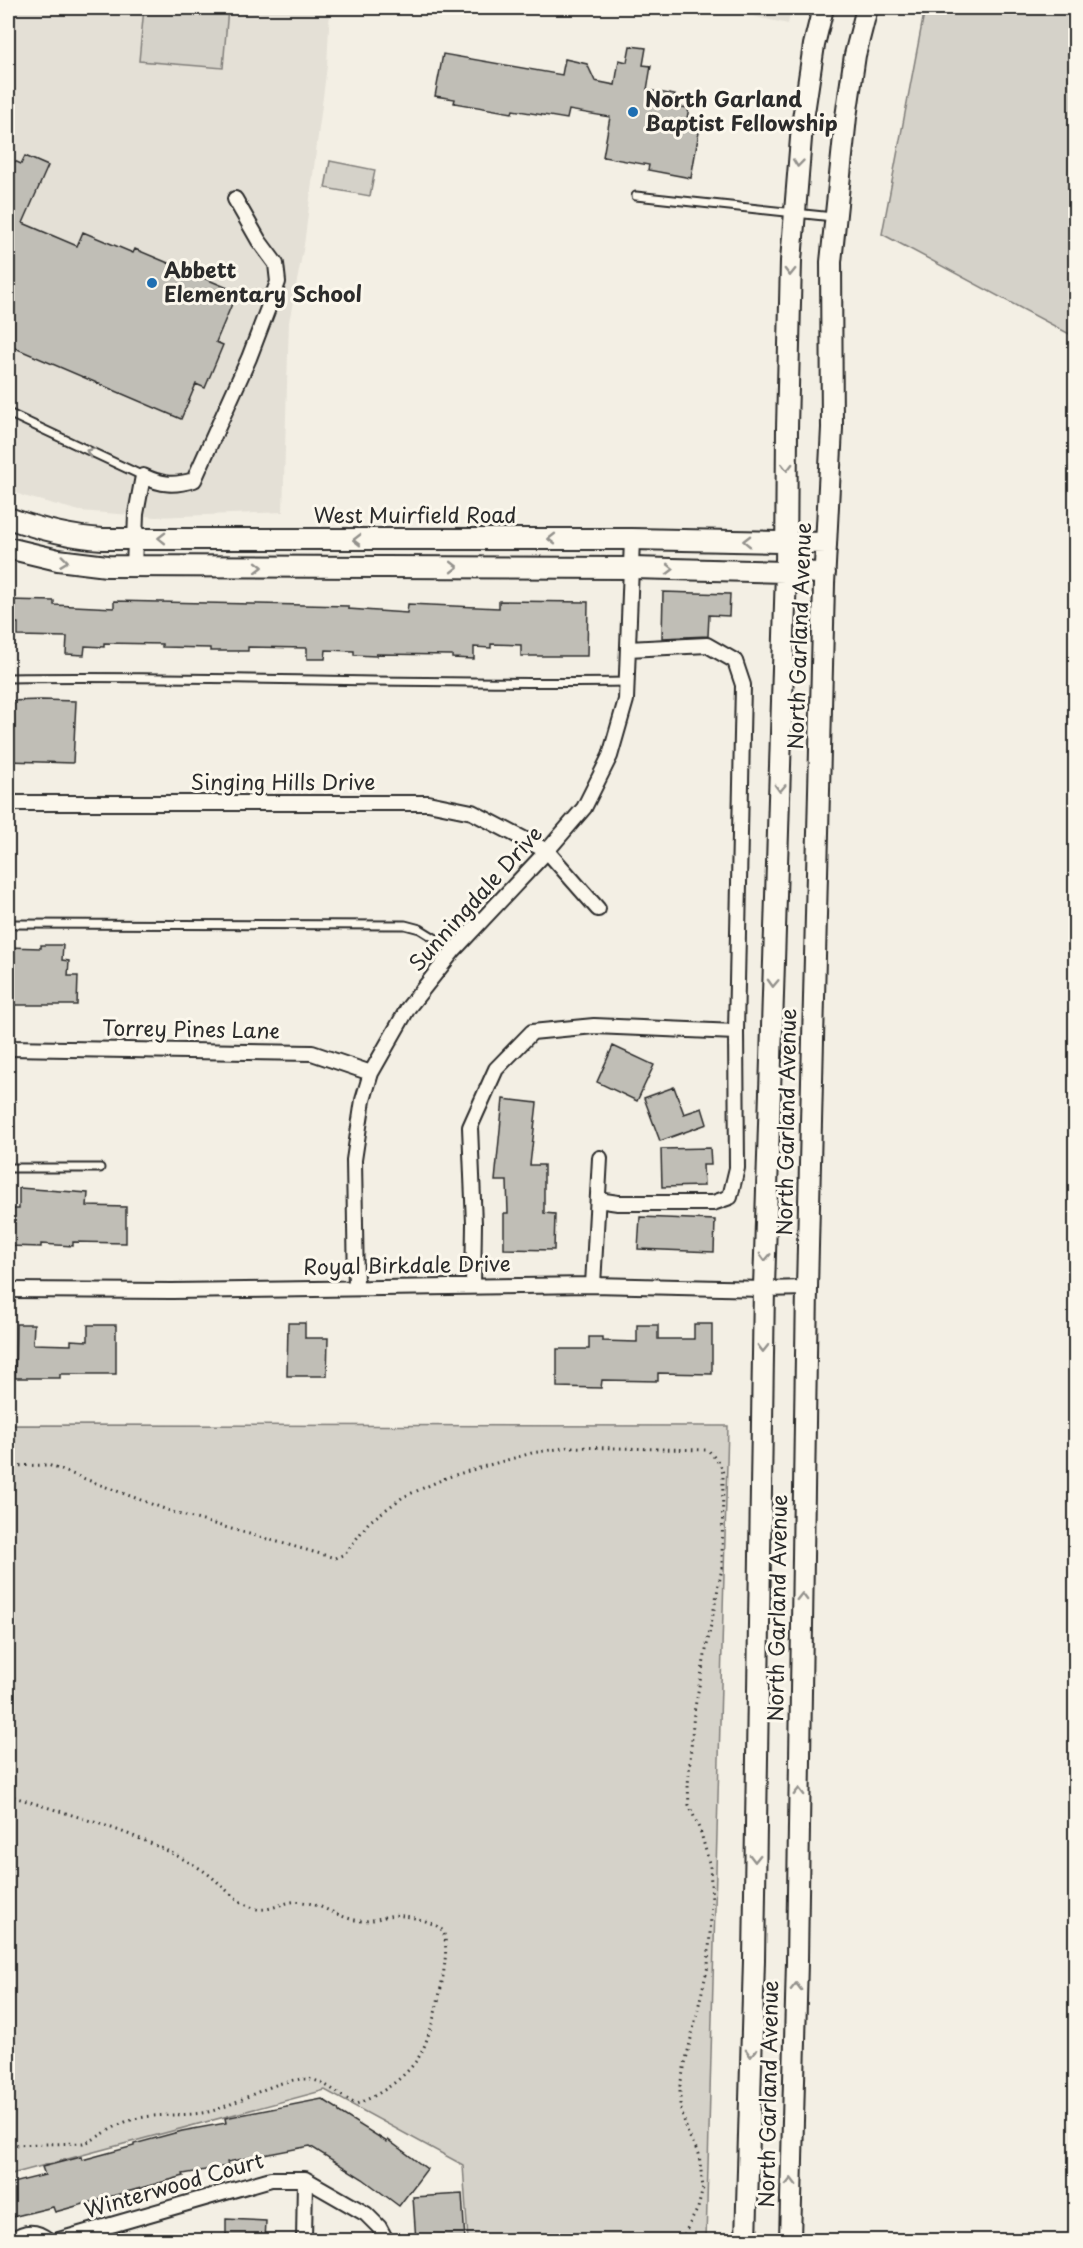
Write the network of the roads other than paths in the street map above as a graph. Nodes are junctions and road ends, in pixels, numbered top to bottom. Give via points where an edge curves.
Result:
1 (823, 8) edge
2 (867, 8) edge
3 (636, 196) dead end
4 (235, 200) dead end
5 (793, 213) junction
6 (835, 217) junction
7 (8, 413) edge
8 (143, 476) junction
9 (8, 518) edge
10 (136, 538) junction
11 (632, 539) junction
12 (786, 542) junction
13 (826, 543) junction
14 (8, 548) edge
15 (134, 567) junction
16 (632, 568) junction
17 (786, 571) junction
18 (825, 573) junction
19 (628, 649) junction
20 (8, 678) edge
21 (627, 682) junction
22 (8, 803) edge
23 (547, 851) junction
24 (598, 909) dead end
25 (8, 924) edge
26 (454, 950) junction
27 (736, 1032) junction
28 (8, 1048) edge
29 (371, 1072) junction
30 (600, 1158) dead end
31 (8, 1168) edge
32 (100, 1168) dead end
33 (598, 1200) junction
34 (593, 1285) junction
35 (473, 1286) junction
36 (356, 1288) junction
37 (807, 1288) junction
38 (764, 1289) junction
39 (8, 1290) edge
40 (305, 2179) junction
41 (12, 2241) edge
42 (48, 2241) edge
43 (59, 2241) edge
44 (304, 2241) edge
45 (386, 2241) edge
46 (746, 2241) edge
47 (790, 2241) edge

1 -> 5 main road, North Garland Avenue via 807,94
2 - 6 main road, North Garland Avenue via 855,55
3 - 5 lane
4 - 8 street via 276,264 278,282 194,480 177,485
5 - 6 lane
5 -> 12 main road, North Garland Avenue
6 - 13 main road, North Garland Avenue
8 -> 7 lane
8 - 10 street
9 - 10 main road, West Muirfield Road via 74,537
11 -> 10 main road, West Muirfield Road
10 - 15 street
12 -> 11 main road, West Muirfield Road
11 - 16 street, Sunningdale Drive
12 - 13 main road, West Muirfield Road
12 - 17 main road, North Garland Avenue
13 - 18 main road, North Garland Avenue
14 -> 15 main road via 58,560
15 -> 16 main road
16 -> 17 main road
16 - 19 street, Sunningdale Drive
17 - 18 main road
17 -> 38 main road, North Garland Avenue
18 - 37 main road, North Garland Avenue
19 - 21 street, Sunningdale Drive
19 - 27 street via 707,645 735,661 742,685
20 - 21 lane
21 - 23 street, Sunningdale Drive via 626,700 610,756 584,808
22 - 23 street, Singing Hills Drive via 428,803 472,812
23 - 24 street
23 - 26 street, Sunningdale Drive
25 - 26 lane via 405,925 420,929
26 - 29 street, Sunningdale Drive via 408,1008
27 - 33 street via 737,1168 729,1197 712,1203
27 - 35 street via 594,1026 532,1032 496,1068 470,1127
28 - 29 street, Torrey Pines Lane via 312,1053
29 - 36 street, Sunningdale Drive via 354,1160
30 - 33 street
31 - 32 lane
33 - 34 street
34 - 35 street, Royal Birkdale Drive
34 - 38 street, Royal Birkdale Drive
35 - 36 street, Royal Birkdale Drive
36 - 39 street, Royal Birkdale Drive
37 - 38 street, Royal Birkdale Drive
47 -> 37 main road, North Garland Avenue
38 -> 46 main road, North Garland Avenue
40 - 43 street, Winterwood Court via 271,2179
40 - 44 street
40 - 45 street, Winterwood Court via 366,2214
41 - 42 street via 30,2232

